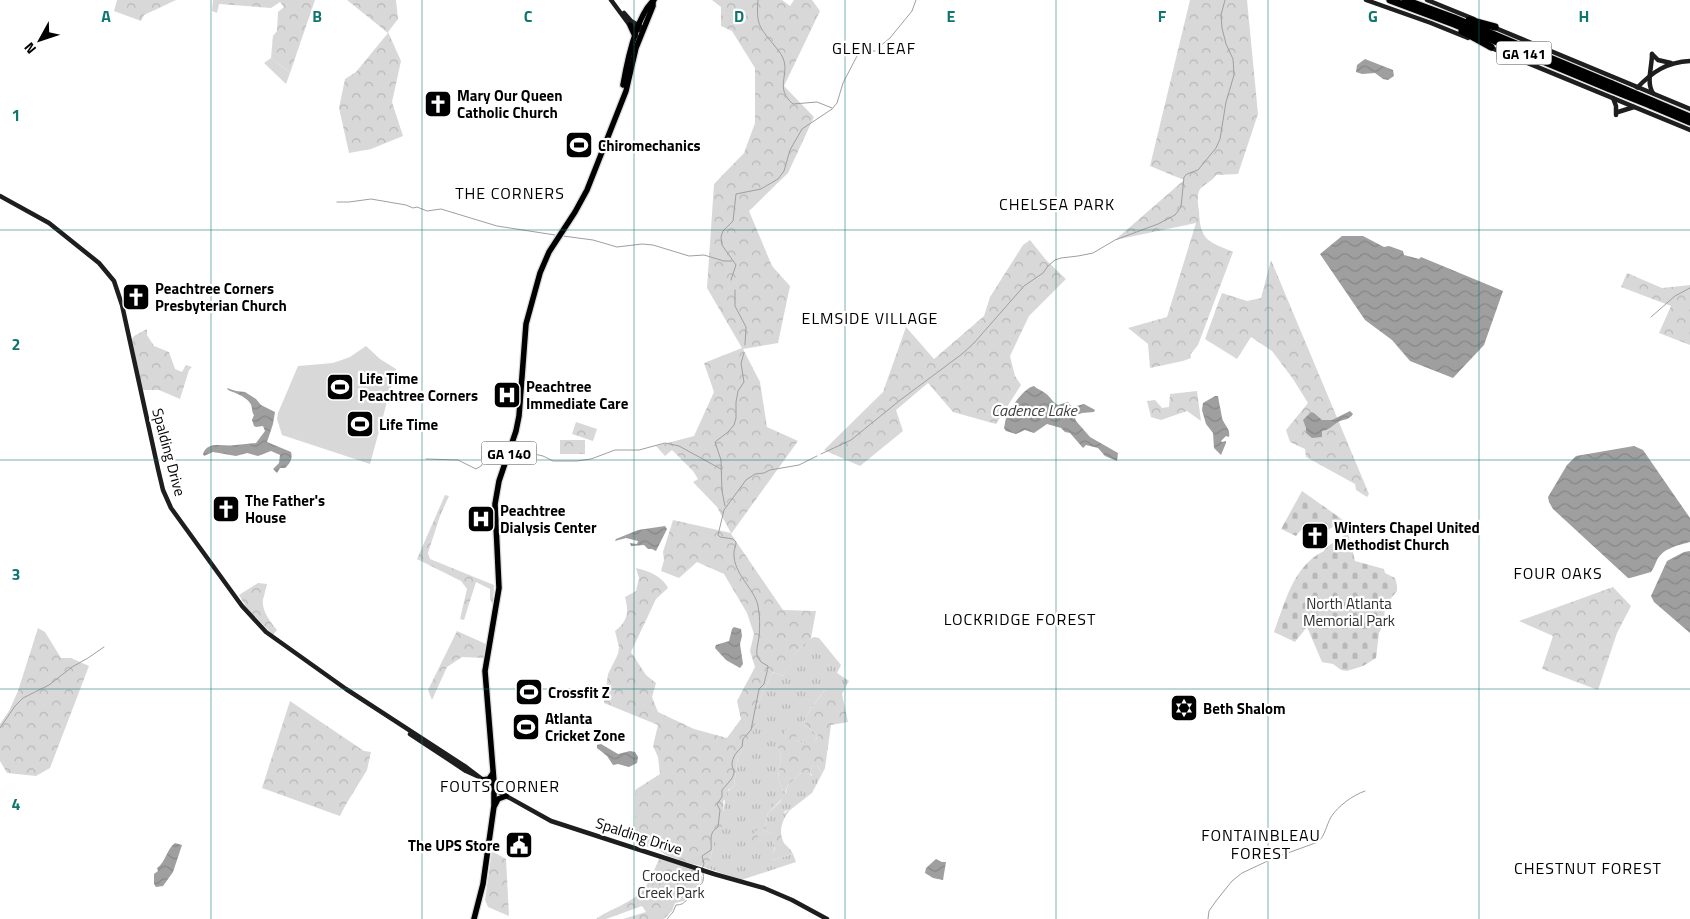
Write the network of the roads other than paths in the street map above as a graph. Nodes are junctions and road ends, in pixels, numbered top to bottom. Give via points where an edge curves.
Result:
1 (611, 0) edge
2 (654, 0) edge
3 (1366, 0) edge
4 (1390, 0) edge
5 (1405, 0) edge
6 (1427, 0) edge
7 (618, 8) junction
8 (1447, 15) junction
9 (1438, 17) junction
10 (630, 25) junction
11 (641, 28) junction
12 (1495, 28) junction
13 (635, 36) junction
14 (1491, 47) junction
15 (1690, 61) edge
16 (1672, 64) junction
17 (1651, 74) junction
18 (1646, 78) junction
19 (1621, 80) junction
20 (1628, 83) junction
21 (1638, 87) junction
22 (1612, 91) junction
23 (1648, 92) junction
24 (1631, 95) junction
25 (622, 96) junction
26 (1625, 103) junction
27 (1650, 103) junction
28 (1637, 108) junction
29 (1690, 109) edge
30 (1690, 117) edge
31 (1690, 122) edge
32 (1690, 130) edge
33 (0, 196) edge
34 (493, 774) junction
35 (483, 780) junction
36 (494, 788) junction
37 (506, 796) junction
38 (494, 806) junction
39 (474, 919) edge
40 (827, 919) edge

1 - 7 main road
2 - 11 main road, GA 140
3 - 14 main road
4 - 9 highway, GA 141
5 - 8 highway, GA 141
6 - 12 main road
7 - 10 main road
7 - 11 main road
8 - 12 highway
8 - 22 highway, GA 141
9 - 14 highway
9 - 22 highway, GA 141
10 - 11 main road
10 - 13 main road
11 - 13 main road, GA 140
11 - 25 main road, GA 140 via 626,91
12 - 22 main road
13 - 25 main road, GA 140
14 - 22 main road
15 - 16 main road
16 - 17 main road
16 - 17 main road via 1658,60 1652,54
17 - 18 main road
17 - 27 main road
18 - 20 main road
18 - 21 main road
19 - 20 main road
19 - 22 main road
19 - 24 main road
20 - 21 main road
21 - 23 main road
21 - 24 main road
22 - 24 main road
22 - 26 main road
22 - 27 highway, GA 141, bridge
22 - 28 main road via 1617,114
23 - 24 main road
23 - 27 main road
24 - 26 main road
24 - 28 main road
25 - 34 main road, GA 140 via 583,197 545,259 526,324 519,416 495,504 499,588 485,671
26 - 28 main road
27 - 28 main road
27 - 29 main road
27 - 30 highway, GA 141
27 - 31 highway, GA 141
27 - 32 main road
33 - 35 main road, Spalding Drive via 58,230 99,263 114,281 164,490 177,518 242,606 282,644
34 - 35 main road
34 - 36 main road, GA 140
35 - 36 main road, Spalding Drive
36 - 37 main road, Spalding Drive
36 - 38 main road, GA 140
37 - 38 main road via 498,799
37 - 40 main road, Spalding Drive via 552,821 764,888
38 - 39 main road, GA 140 via 484,879

